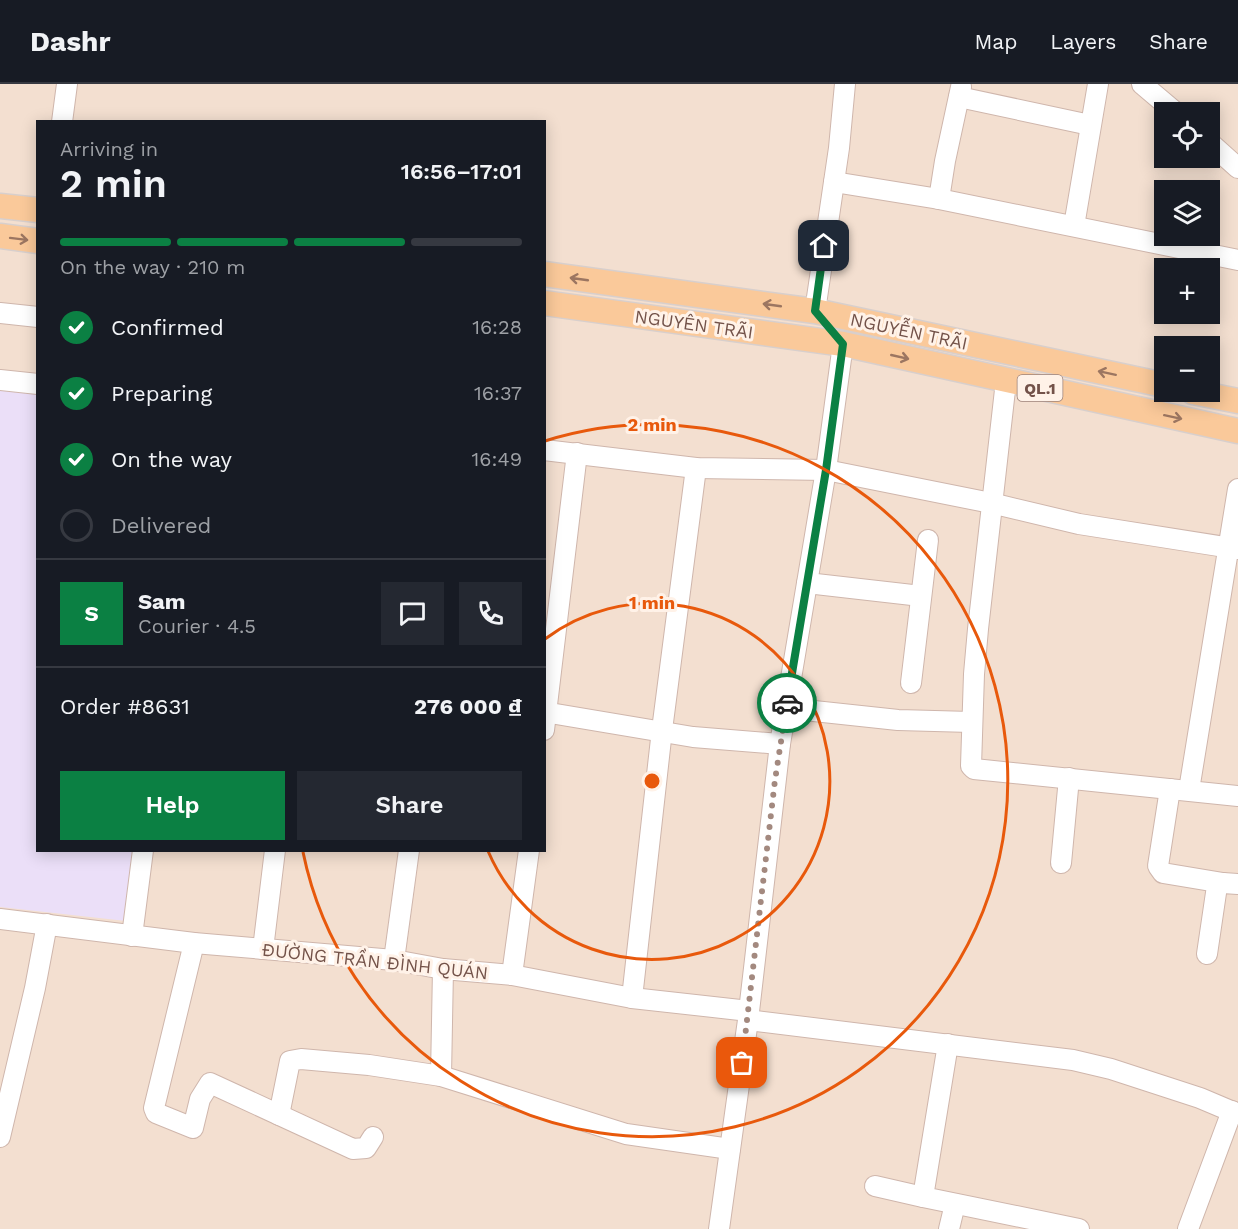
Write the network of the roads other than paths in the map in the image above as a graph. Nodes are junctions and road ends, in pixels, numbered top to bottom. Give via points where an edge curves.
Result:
1 (67, 84) edge
2 (845, 84) edge
3 (1098, 84) edge
4 (1142, 84) edge
5 (960, 91) edge
6 (1163, 102) edge
7 (62, 120) edge
8 (1090, 125) junction
9 (1220, 152) edge
10 (1238, 168) edge
11 (834, 182) junction
12 (939, 199) junction
13 (0, 206) edge
14 (36, 210) edge
15 (1074, 226) junction
16 (0, 236) edge
17 (36, 241) edge
18 (1238, 260) edge
19 (546, 274) edge
20 (546, 303) edge
21 (815, 311) junction
22 (0, 314) edge
23 (36, 317) edge
24 (843, 344) junction
25 (0, 380) edge
26 (1006, 381) junction
27 (1154, 383) edge
28 (36, 384) edge
29 (1220, 397) edge
30 (1238, 401) edge
31 (1238, 431) edge
32 (546, 450) edge
33 (578, 453) junction
34 (696, 468) junction
35 (826, 470) junction
36 (1238, 489) edge
37 (991, 502) junction
38 (928, 540) dead end
39 (1233, 549) edge
40 (807, 583) junction
41 (921, 596) junction
42 (911, 682) dead end
43 (786, 708) junction
44 (546, 710) edge
45 (546, 718) edge
46 (971, 722) junction
47 (662, 730) junction
48 (780, 744) junction
49 (1069, 778) junction
50 (1179, 790) junction
51 (1238, 796) edge
52 (143, 852) edge
53 (275, 852) edge
54 (408, 852) edge
55 (529, 852) edge
56 (1061, 863) dead end
57 (1231, 883) edge
58 (0, 919) edge
59 (47, 924) junction
60 (132, 936) junction
61 (194, 943) junction
62 (263, 949) junction
63 (1207, 954) dead end
64 (394, 960) junction
65 (443, 969) junction
66 (512, 975) junction
67 (632, 998) junction
68 (748, 1016) junction
69 (948, 1044) junction
70 (441, 1076) junction
71 (1235, 1112) edge
72 (279, 1115) junction
73 (0, 1137) edge
74 (373, 1137) dead end
75 (730, 1149) junction
76 (875, 1186) dead end
77 (923, 1197) junction
78 (955, 1204) junction
79 (719, 1229) edge
80 (949, 1229) edge
81 (1078, 1229) edge
82 (1188, 1229) edge

1 - 7 street
2 - 11 street
3 - 8 street
4 - 6 street
5 - 8 street
5 - 12 street
8 - 15 street
9 - 10 street
11 - 12 street
11 - 21 street
12 - 15 street
13 - 14 main road
15 - 18 street
16 -> 17 main road
21 -> 19 main road, NGUYỄN TRÃI / QL.1
20 - 24 main road, NGUYÊN TRÃI / QL.1
21 - 24 main road
27 -> 21 main road, NGUYỄN TRÃI / QL.1
22 - 23 street
24 -> 26 main road, NGUYỄN TRÃI / QL.1
24 - 35 street
25 - 28 street
26 -> 31 main road, NGUYỄN TRÃI / QL.1
26 - 37 street
29 - 30 main road
32 - 33 street
33 - 34 street
33 - 44 street
34 - 35 street
34 - 47 street
35 - 37 street
35 - 40 street
36 - 39 street
37 - 39 street via 1079,524
37 - 46 street
38 - 41 street
39 - 50 street
40 - 41 street
40 - 43 street
41 - 42 street
43 - 46 street via 898,720
43 - 48 street
45 - 47 street
46 - 49 street via 970,762 974,769
47 - 48 street via 693,737
47 - 67 street
48 - 68 street
49 - 50 street
49 - 56 street
50 - 51 street
50 - 57 street via 1158,866 1163,873
52 - 60 street
53 - 62 street
54 - 64 street
55 - 66 street
57 - 63 street via 1218,884
58 - 59 street, ĐƯỜNG TRẦN ĐÌNH QUÁN
59 - 60 street, ĐƯỜNG TRẦN ĐÌNH QUÁN
59 - 73 street
60 - 61 street, ĐƯỜNG TRẦN ĐÌNH QUÁN
61 - 62 street, ĐƯỜNG TRẦN ĐÌNH QUÁN
61 - 72 street via 154,1108 156,1113 193,1128 200,1099 210,1083
62 - 64 street, ĐƯỜNG TRẦN ĐÌNH QUÁN
64 - 65 street, ĐƯỜNG TRẦN ĐÌNH QUÁN
65 - 66 street, ĐƯỜNG TRẦN ĐÌNH QUÁN
65 - 70 street
66 - 67 street, ĐƯỜNG TRẦN ĐÌNH QUÁN
67 - 68 street, ĐƯỜNG TRẦN ĐÌNH QUÁN
68 - 69 street, ĐƯỜNG TRẦN ĐÌNH QUÁN
68 - 75 street
69 - 71 street, ĐƯỜNG TRẦN ĐÌNH QUÁN via 1094,1064
69 - 77 street
70 - 72 street via 369,1065 290,1061
70 - 75 street via 626,1134
71 - 82 street
72 - 74 street via 354,1149 366,1148
75 - 79 street
76 - 77 street
77 - 78 street
78 - 80 street
78 - 81 street

